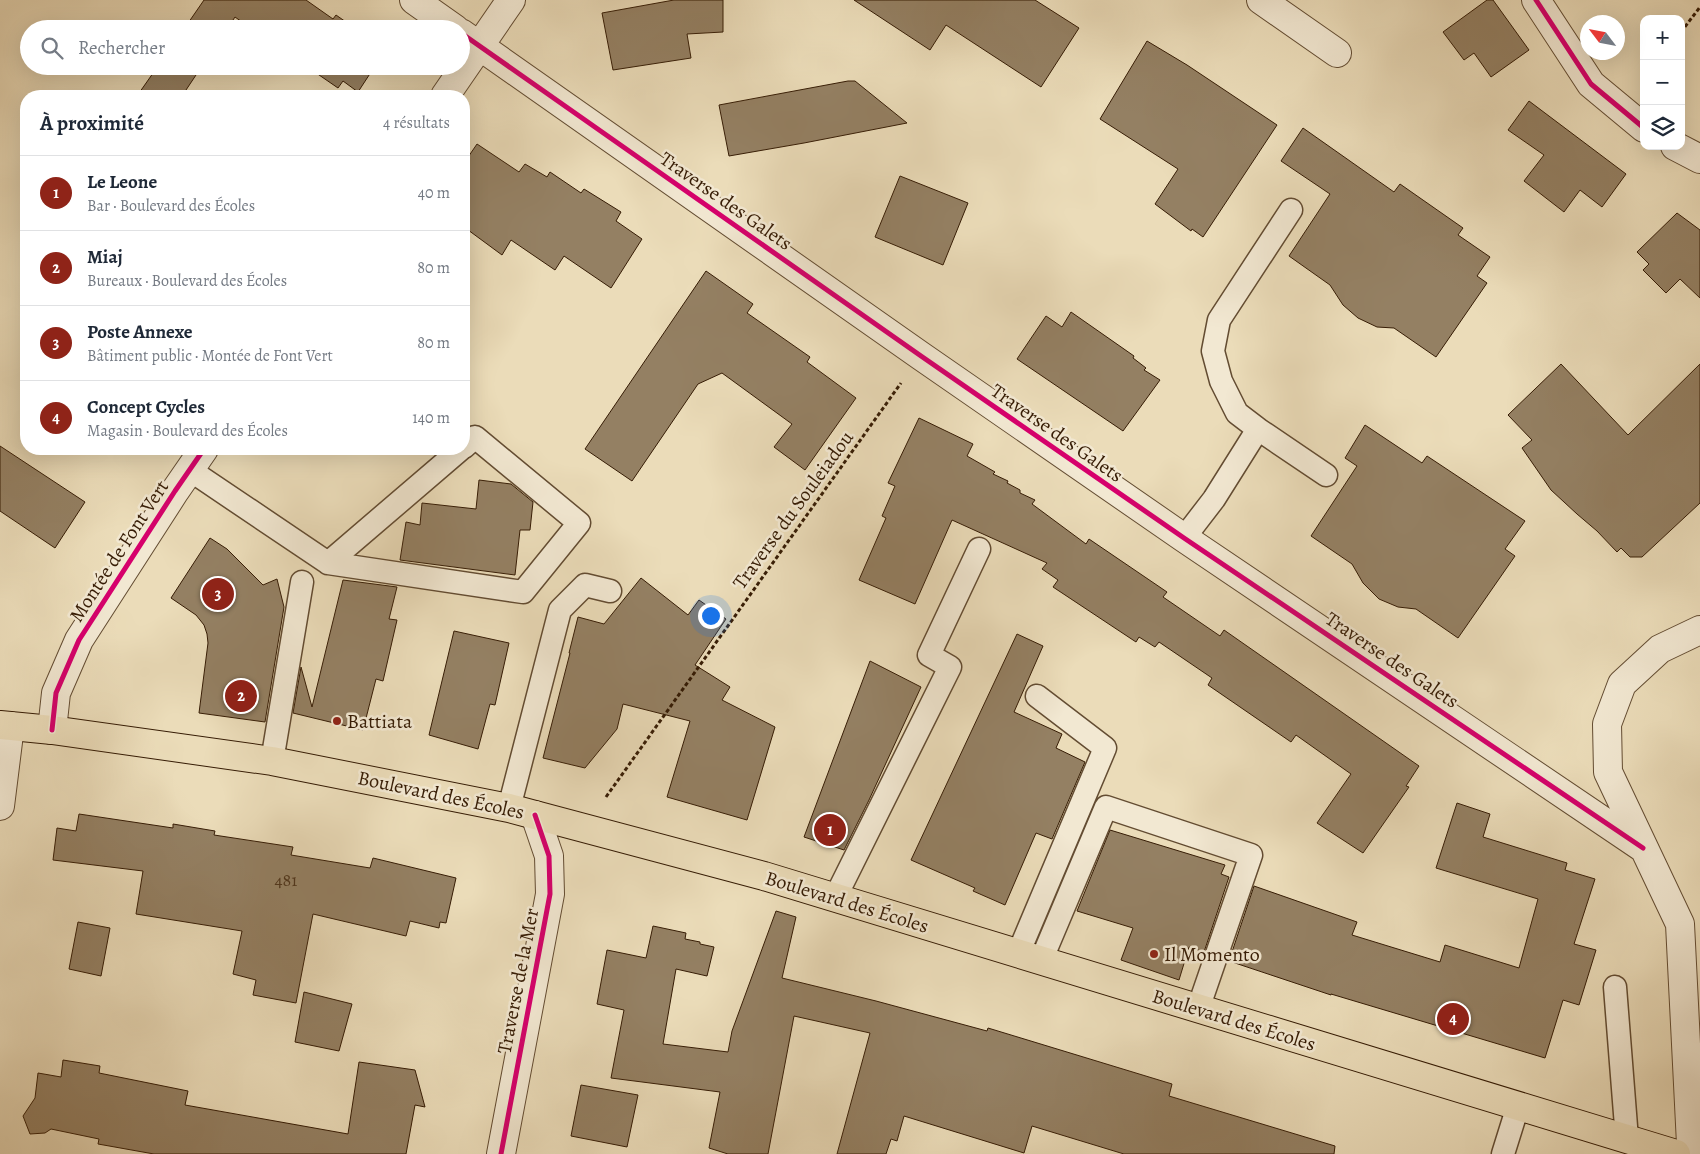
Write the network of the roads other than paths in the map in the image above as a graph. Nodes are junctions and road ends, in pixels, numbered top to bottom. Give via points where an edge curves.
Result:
1 (414, 0) edge
2 (510, 0) edge
3 (1261, 0) edge
4 (1536, 0) edge
5 (442, 20) edge
6 (471, 39) edge
7 (1337, 53) dead end
8 (455, 75) edge
9 (449, 90) edge
10 (1640, 125) edge
11 (1683, 150) edge
12 (1700, 159) edge
13 (1290, 210) dead end
14 (1258, 429) junction
15 (470, 441) edge
16 (454, 455) edge
17 (197, 459) edge
18 (1326, 475) dead end
19 (1184, 538) junction
20 (979, 549) dead end
21 (328, 563) junction
22 (302, 582) dead end
23 (610, 591) dead end
24 (1700, 630) edge
25 (1037, 696) dead end
26 (5, 725) edge
27 (52, 730) junction
28 (272, 761) junction
29 (0, 806) edge
30 (509, 808) junction
31 (535, 815) junction
32 (1643, 848) junction
33 (835, 898) junction
34 (1030, 957) junction
35 (1615, 988) dead end
36 (1198, 1009) junction
37 (1518, 1106) junction
38 (1627, 1139) junction
39 (501, 1154) edge
40 (1503, 1154) edge
41 (1676, 1154) edge
42 (1689, 1154) edge

1 - 5 street
2 - 6 street
3 - 7 street
4 - 10 street via 1591,84
6 - 19 street, Traverse des Galets
8 - 9 street
11 - 12 street
13 - 14 lane via 1219,320 1213,350 1221,381 1237,413
14 - 18 lane
14 - 19 lane via 1214,499
15 - 21 lane via 475,437 579,522 523,592
16 - 21 lane
17 - 21 lane
17 - 27 street, Montée de Font Vert via 79,640 56,693
19 - 32 street, Traverse des Galets
20 - 33 lane via 929,655 950,667
22 - 28 lane
23 - 30 lane via 585,585 560,610
24 - 32 street via 1660,649 1622,684 1607,724 1608,772
25 - 34 lane via 1105,748
26 - 27 main road, Boulevard des Écoles
26 - 29 street
27 - 28 main road, Boulevard des Écoles
28 - 30 main road, Boulevard des Écoles
30 - 31 main road, Boulevard des Écoles
31 - 33 main road, Boulevard des Écoles
31 - 39 street, Traverse de la Mer via 549,856 550,894
32 - 42 street via 1680,924
33 - 34 main road, Boulevard des Écoles
34 - 36 main road, Boulevard des Écoles
34 - 36 lane via 1106,807 1251,855
35 - 38 lane
36 - 37 main road, Boulevard des Écoles
37 - 38 main road, Boulevard des Écoles
37 - 40 lane
38 - 41 main road, Boulevard des Écoles

